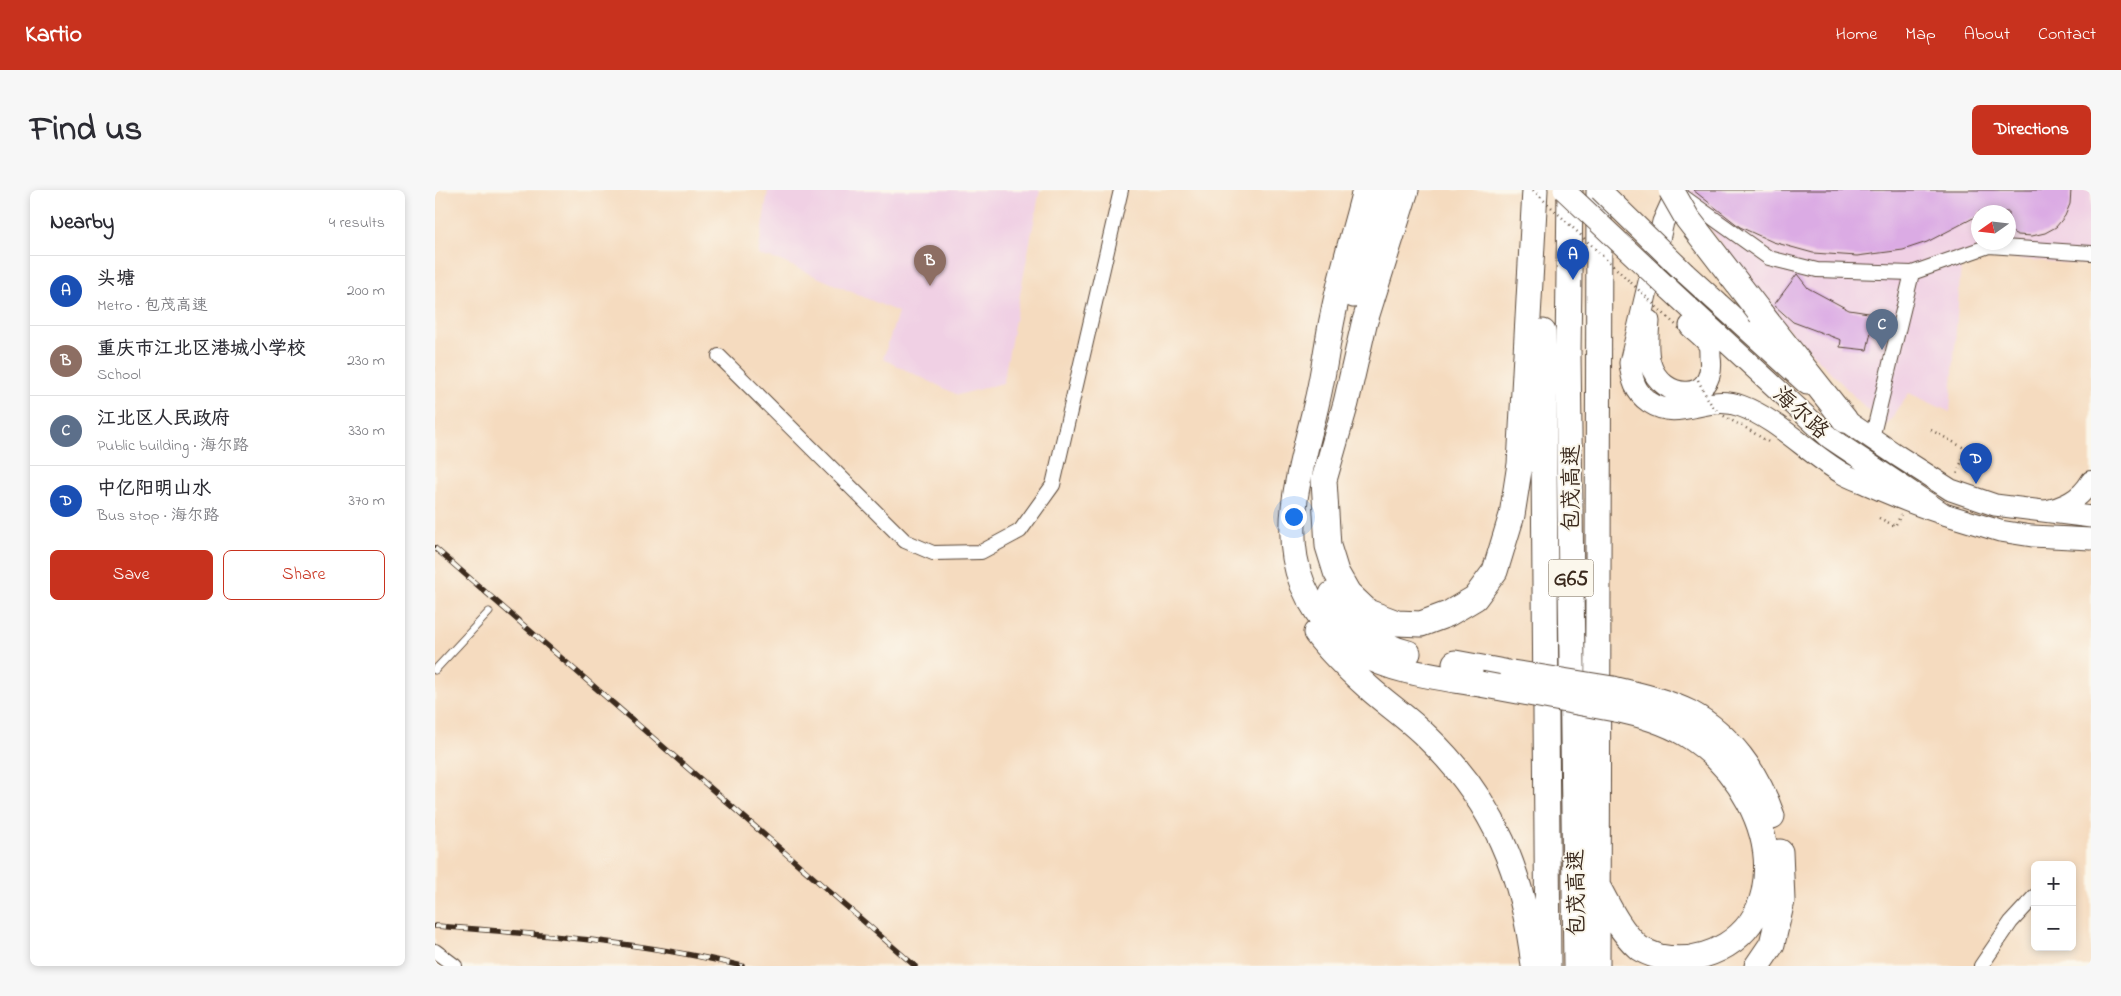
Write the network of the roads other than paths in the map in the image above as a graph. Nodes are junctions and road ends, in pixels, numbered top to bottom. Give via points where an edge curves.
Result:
1 (1121, 190) edge
2 (1365, 190) edge
3 (1387, 190) edge
4 (1407, 190) edge
5 (1420, 190) edge
6 (1534, 190) edge
7 (1543, 190) edge
8 (1564, 190) edge
9 (1570, 190) edge
10 (1599, 190) edge
11 (1675, 190) edge
12 (2091, 253) edge
13 (1912, 273) junction
14 (1666, 293) junction
15 (719, 356) dead end
16 (1318, 399) junction
17 (1346, 403) junction
18 (1845, 420) junction
19 (1872, 438) junction
20 (1300, 472) junction
21 (1324, 480) junction
22 (2091, 482) edge
23 (2042, 512) junction
24 (1944, 514) junction
25 (2091, 517) edge
26 (2032, 536) junction
27 (2091, 539) edge
28 (2091, 554) edge
29 (489, 612) dead end
30 (435, 670) edge
31 (1614, 699) junction
32 (1597, 886) junction
33 (2031, 900) edge
34 (435, 950) edge
35 (455, 966) edge
36 (1534, 966) edge
37 (1548, 966) edge
38 (1576, 966) edge
39 (1597, 966) edge
40 (1757, 966) edge
41 (1981, 966) edge

1 - 15 street via 1053,486 1020,531 981,552 933,553 905,541
2 - 16 highway via 1333,313
3 - 16 highway
4 - 17 highway via 1364,324
5 - 17 highway via 1378,328
6 - 21 highway via 1519,473 1512,515 1495,571 1475,598 1448,614 1421,624 1397,623 1368,612 1348,593 1336,572 1328,546
7 - 37 highway, 包茂高速 / G65
8 - 14 main road, 海尔路, bridge via 1621,243
9 - 38 highway, 包茂高速 / G65 via 1568,355
10 - 18 main road, 海尔路, bridge
10 - 32 highway
11 - 13 street via 1769,258 1817,270
11 - 14 main road via 1672,228 1649,321 1647,346 1651,365 1661,382 1679,393 1697,391 1708,381 1711,365 1709,345
11 - 18 highway, bridge via 1687,218
11 - 24 main road via 1663,222 1630,363 1639,395 1659,408 1671,411 1707,403 1728,402 1743,406 1761,415 1843,474
12 - 13 street via 1989,246
13 - 19 street
14 - 24 main road, 海尔路 via 1830,438
16 - 20 highway
17 - 21 highway
18 - 19 main road, 海尔路
19 - 23 main road, 海尔路 via 1951,490 1995,504
20 - 31 highway, bridge via 1293,524 1300,578 1321,616 1340,638 1359,652 1388,665 1480,684
20 - 36 highway via 1282,522 1281,558 1298,608 1328,648 1368,687 1426,735 1478,796 1511,863 1530,932
21 - 31 highway, bridge via 1315,518 1315,547 1323,577 1335,601 1371,638 1393,649 1425,658 1504,672
22 - 23 street via 2067,504
23 - 25 main road, 海尔路
24 - 26 main road, 海尔路 via 2000,532
26 - 27 main road, 海尔路
26 - 28 main road
29 - 30 lane
31 - 32 highway via 1636,713 1686,734 1721,762 1754,812 1763,842 1764,892 1742,937 1724,952 1702,960 1673,962 1640,949 1615,920
31 - 40 highway via 1667,703 1691,714 1738,752 1755,777 1779,837 1782,866 1782,900 1772,944
32 - 39 highway
33 - 41 street via 2011,922
34 - 35 street

